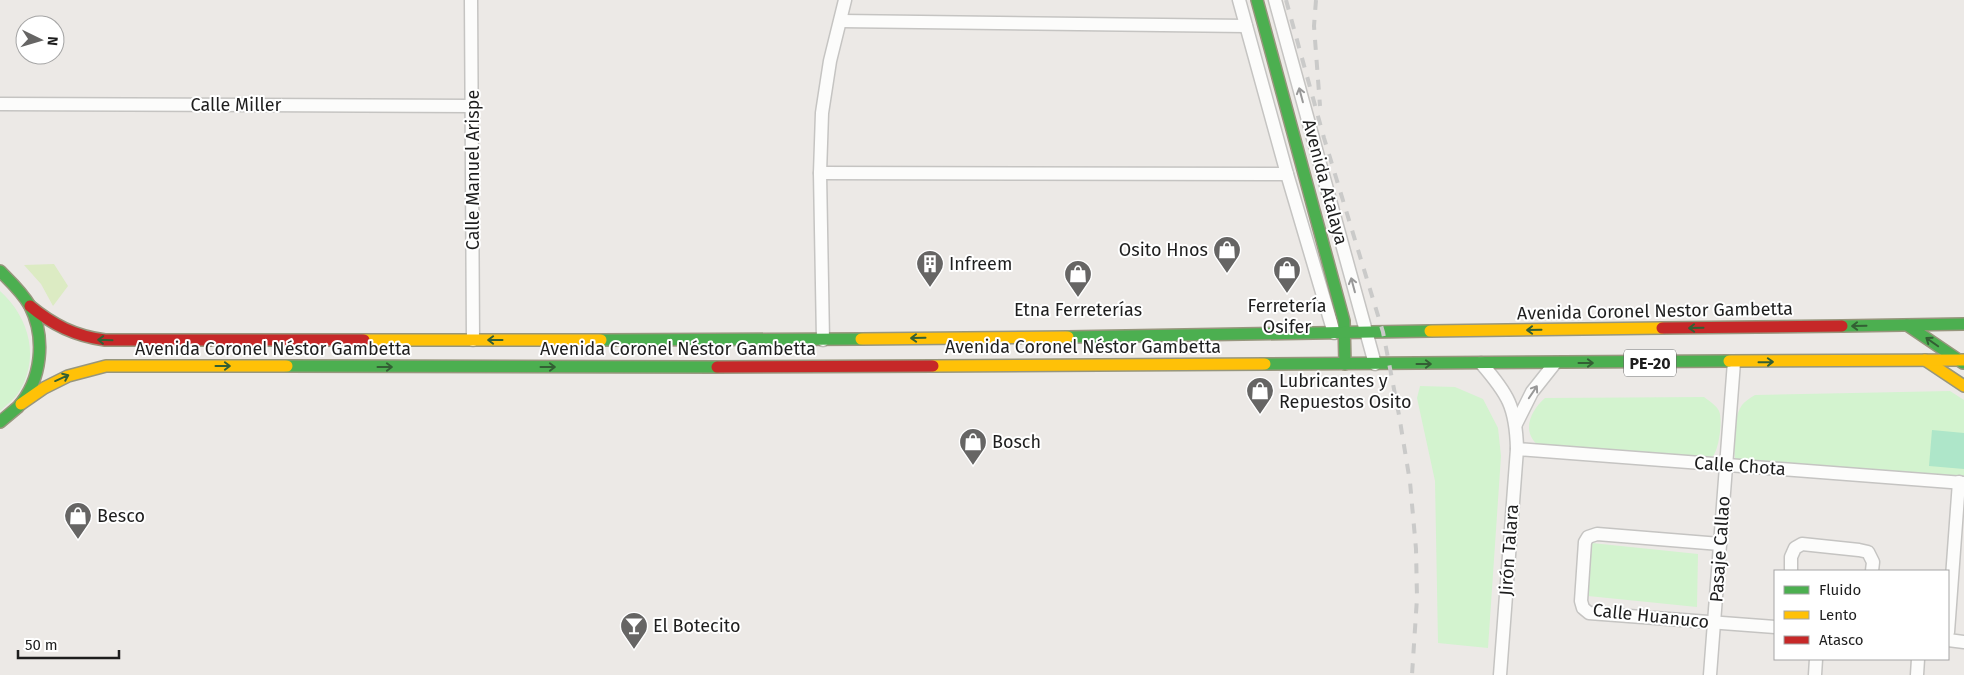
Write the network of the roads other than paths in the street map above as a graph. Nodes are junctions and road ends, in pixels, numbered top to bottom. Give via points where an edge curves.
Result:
1 (471, 0) edge
2 (845, 0) edge
3 (1239, 0) edge
4 (1258, 0) edge
5 (1275, 0) edge
6 (841, 21) junction
7 (1246, 26) junction
8 (0, 104) edge
9 (472, 106) junction
10 (820, 173) junction
11 (1287, 174) junction
12 (0, 271) edge
13 (30, 306) junction
14 (1964, 324) edge
15 (1908, 325) junction
16 (1366, 332) junction
17 (1340, 333) junction
18 (473, 340) junction
19 (823, 340) junction
20 (1925, 360) junction
21 (1962, 361) edge
22 (1734, 362) junction
23 (1481, 363) junction
24 (1555, 363) junction
25 (1346, 364) junction
26 (1375, 364) junction
27 (1964, 386) edge
28 (21, 404) junction
29 (1, 423) edge
30 (1516, 424) junction
31 (1517, 448) junction
32 (1726, 465) junction
33 (1962, 483) edge
34 (1720, 544) junction
35 (1791, 570) edge
36 (1872, 570) edge
37 (1949, 621) edge
38 (1714, 623) junction
39 (1774, 627) edge
40 (1949, 640) edge
41 (1964, 642) edge
42 (1816, 660) edge
43 (1918, 660) edge
44 (1500, 675) edge
45 (1710, 675) edge
46 (1815, 675) edge
47 (1917, 675) edge

1 - 9 street, Calle Manuel Arispe
2 - 6 street
3 - 7 street, Avenida Atalaya
4 - 17 main road, Avenida Atalaya
16 -> 5 street, Avenida Atalaya
6 - 7 street
6 - 10 street via 830,61 822,113
7 - 11 street, Avenida Atalaya
8 - 9 street, Calle Miller
9 - 18 street, Calle Manuel Arispe
10 - 11 street
10 - 19 street
11 - 17 street, Avenida Atalaya
12 - 13 main road via 18,288
18 -> 13 main road, Avenida Coronel Néstor Gambetta via 98,340 63,330
13 - 28 main road via 40,336 41,351 32,388
14 - 15 main road, Avenida Coronel Nestor Gambetta / PE-20
15 -> 16 main road, Avenida Coronel Nestor Gambetta / PE-20
21 -> 15 main road
16 - 17 main road, Avenida Coronel Nestor Gambetta / PE-20
16 - 26 street, Avenida Atalaya
17 -> 19 main road, Avenida Coronel Néstor Gambetta
17 - 25 main road, Avenida Atalaya
19 -> 18 main road, Avenida Coronel Néstor Gambetta
20 - 21 main road, PE-20
22 -> 20 main road, PE-20
20 - 27 main road
24 -> 22 main road, PE-20
22 - 32 street, Pasaje Callao
23 - 24 main road, PE-20
26 -> 23 main road, PE-20
23 - 30 street, Jirón Talara via 1504,392
30 -> 24 street, Jirón Talara via 1532,392
25 - 26 main road, PE-20
28 -> 25 main road, Avenida Coronel Néstor Gambetta via 73,373 121,365
28 - 29 main road
30 - 31 street, Jirón Talara
31 - 32 street, Calle Chota
31 - 44 street, Jirón Talara
32 - 33 street, Calle Chota
32 - 34 street, Pasaje Callao
33 - 37 street
34 - 38 street, Pasaje Callao
34 - 38 street, Calle Huanuco via 1597,534 1588,536 1585,542 1581,601 1589,613
35 - 36 street via 1795,548 1802,544 1868,552 1873,562
38 - 39 street, Calle Huanuco
38 - 45 street, Pasaje Callao
40 - 41 street
42 - 46 street
43 - 47 street

